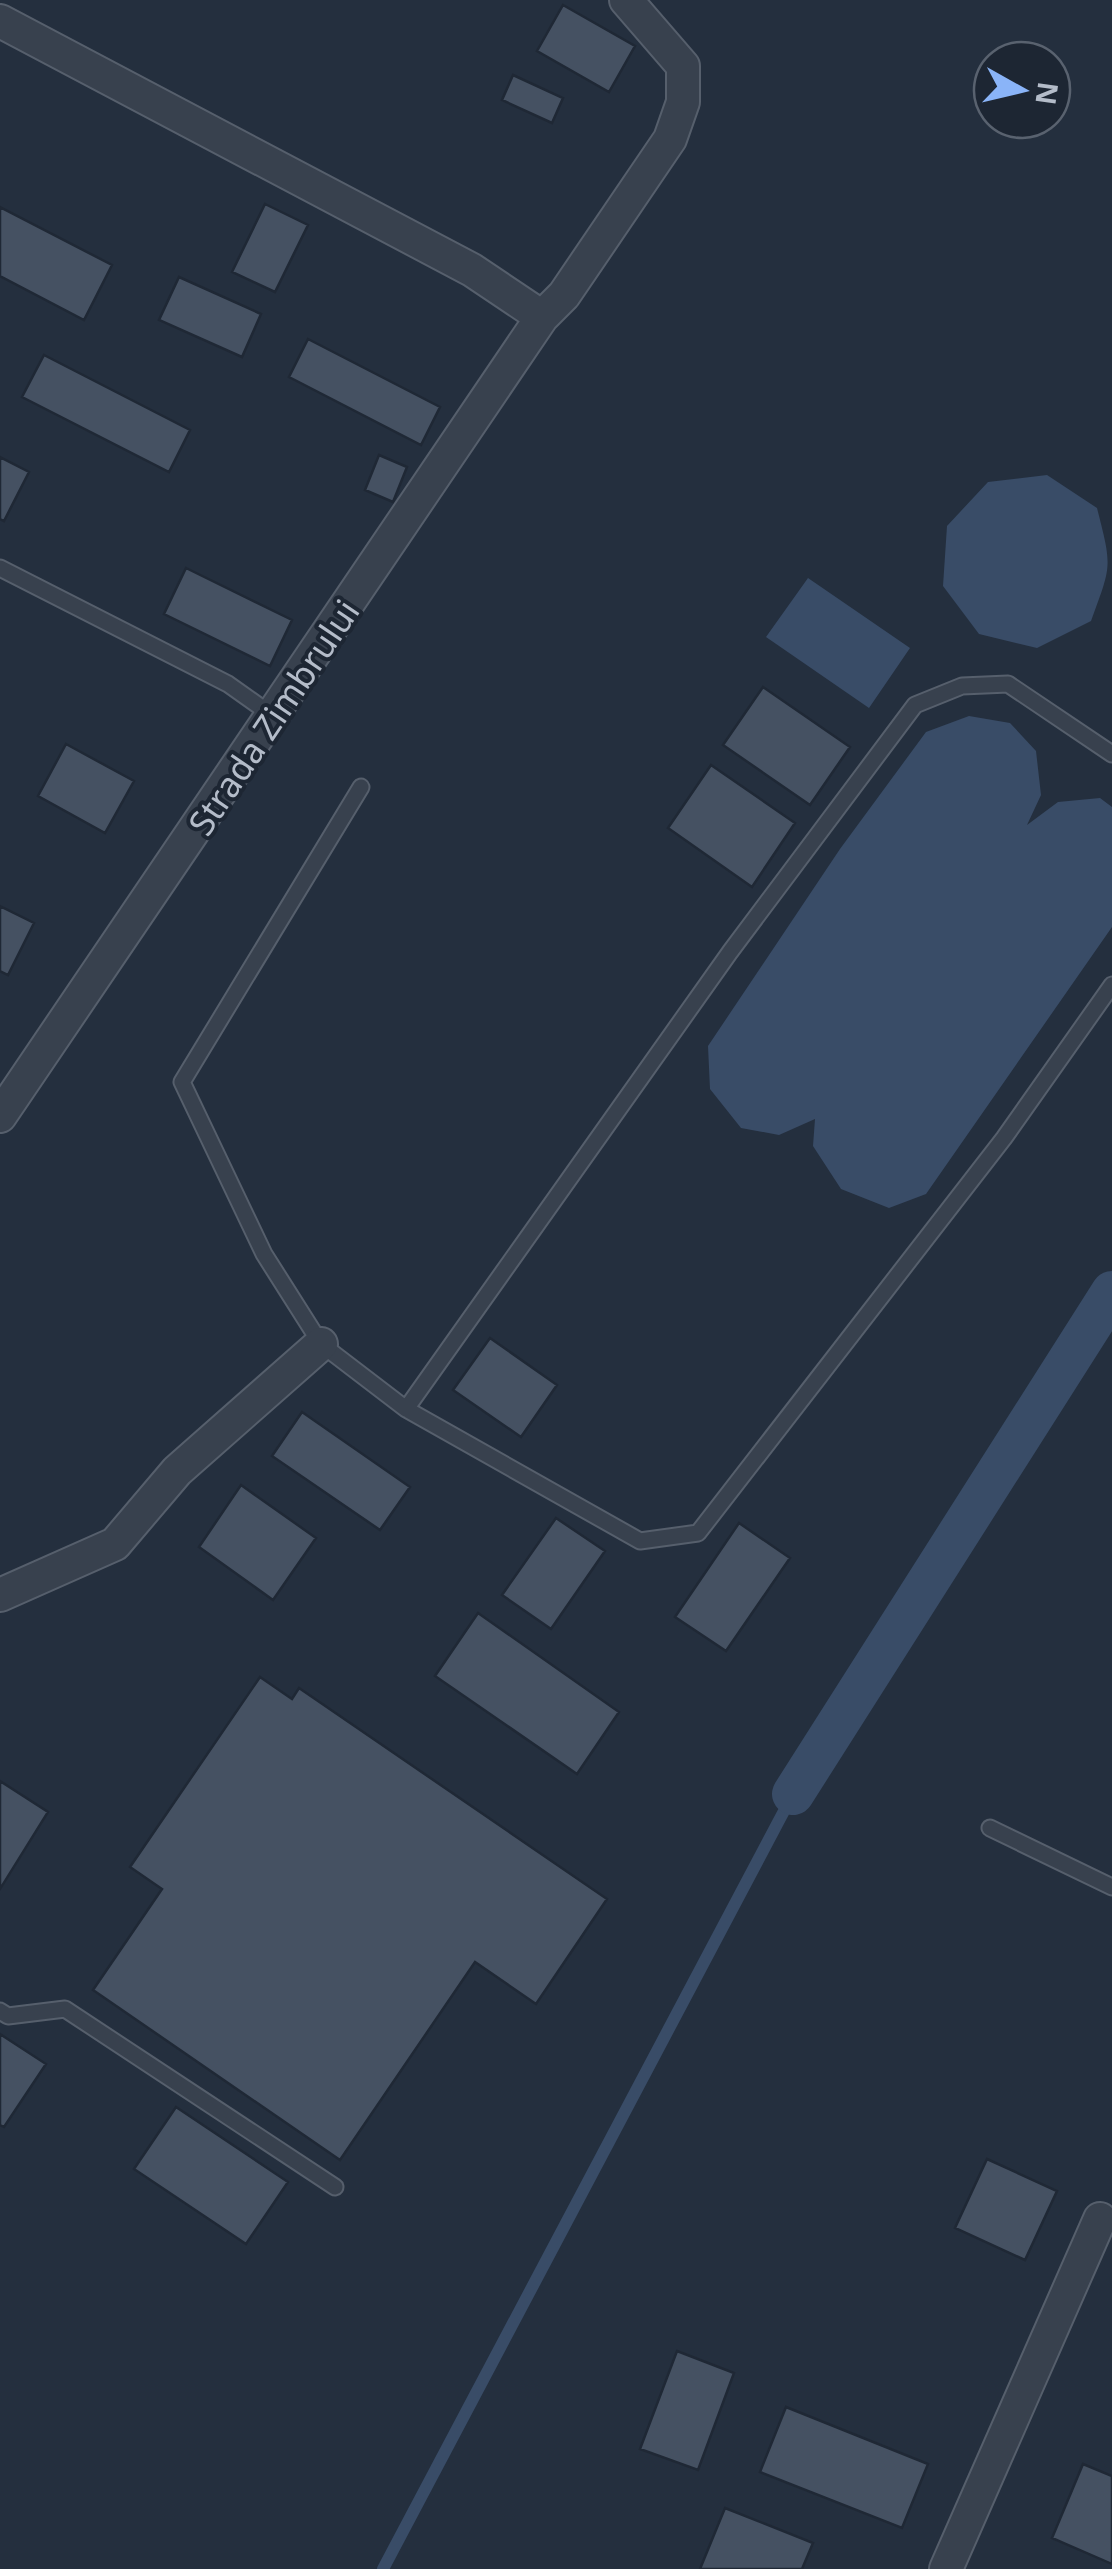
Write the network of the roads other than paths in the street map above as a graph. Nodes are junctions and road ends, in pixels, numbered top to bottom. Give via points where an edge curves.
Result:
1 (626, 0) edge
2 (0, 21) edge
3 (542, 317) junction
4 (0, 568) edge
5 (274, 717) junction
6 (1112, 754) edge
7 (361, 787) dead end
8 (1112, 985) edge
9 (0, 1116) edge
10 (322, 1344) junction
11 (406, 1409) junction
12 (0, 1596) edge
13 (990, 1828) dead end
14 (1112, 1887) edge
15 (0, 2011) edge
16 (335, 2187) dead end
17 (1100, 2219) dead end
18 (946, 2569) edge

1 - 3 street, Strada Zimbrului via 683,66 683,102 670,139 564,295
2 - 3 street via 472,270
3 - 5 street, Strada Zimbrului
4 - 5 lane via 228,684
5 - 9 street, Strada Zimbrului
6 - 11 lane via 1008,684 962,686 914,705
7 - 10 lane via 182,1082 264,1254
8 - 11 lane via 1004,1138 698,1533 640,1541
10 - 11 lane
10 - 12 street via 177,1471 115,1544
13 - 14 lane
15 - 16 lane via 8,2016 65,2009
17 - 18 street

